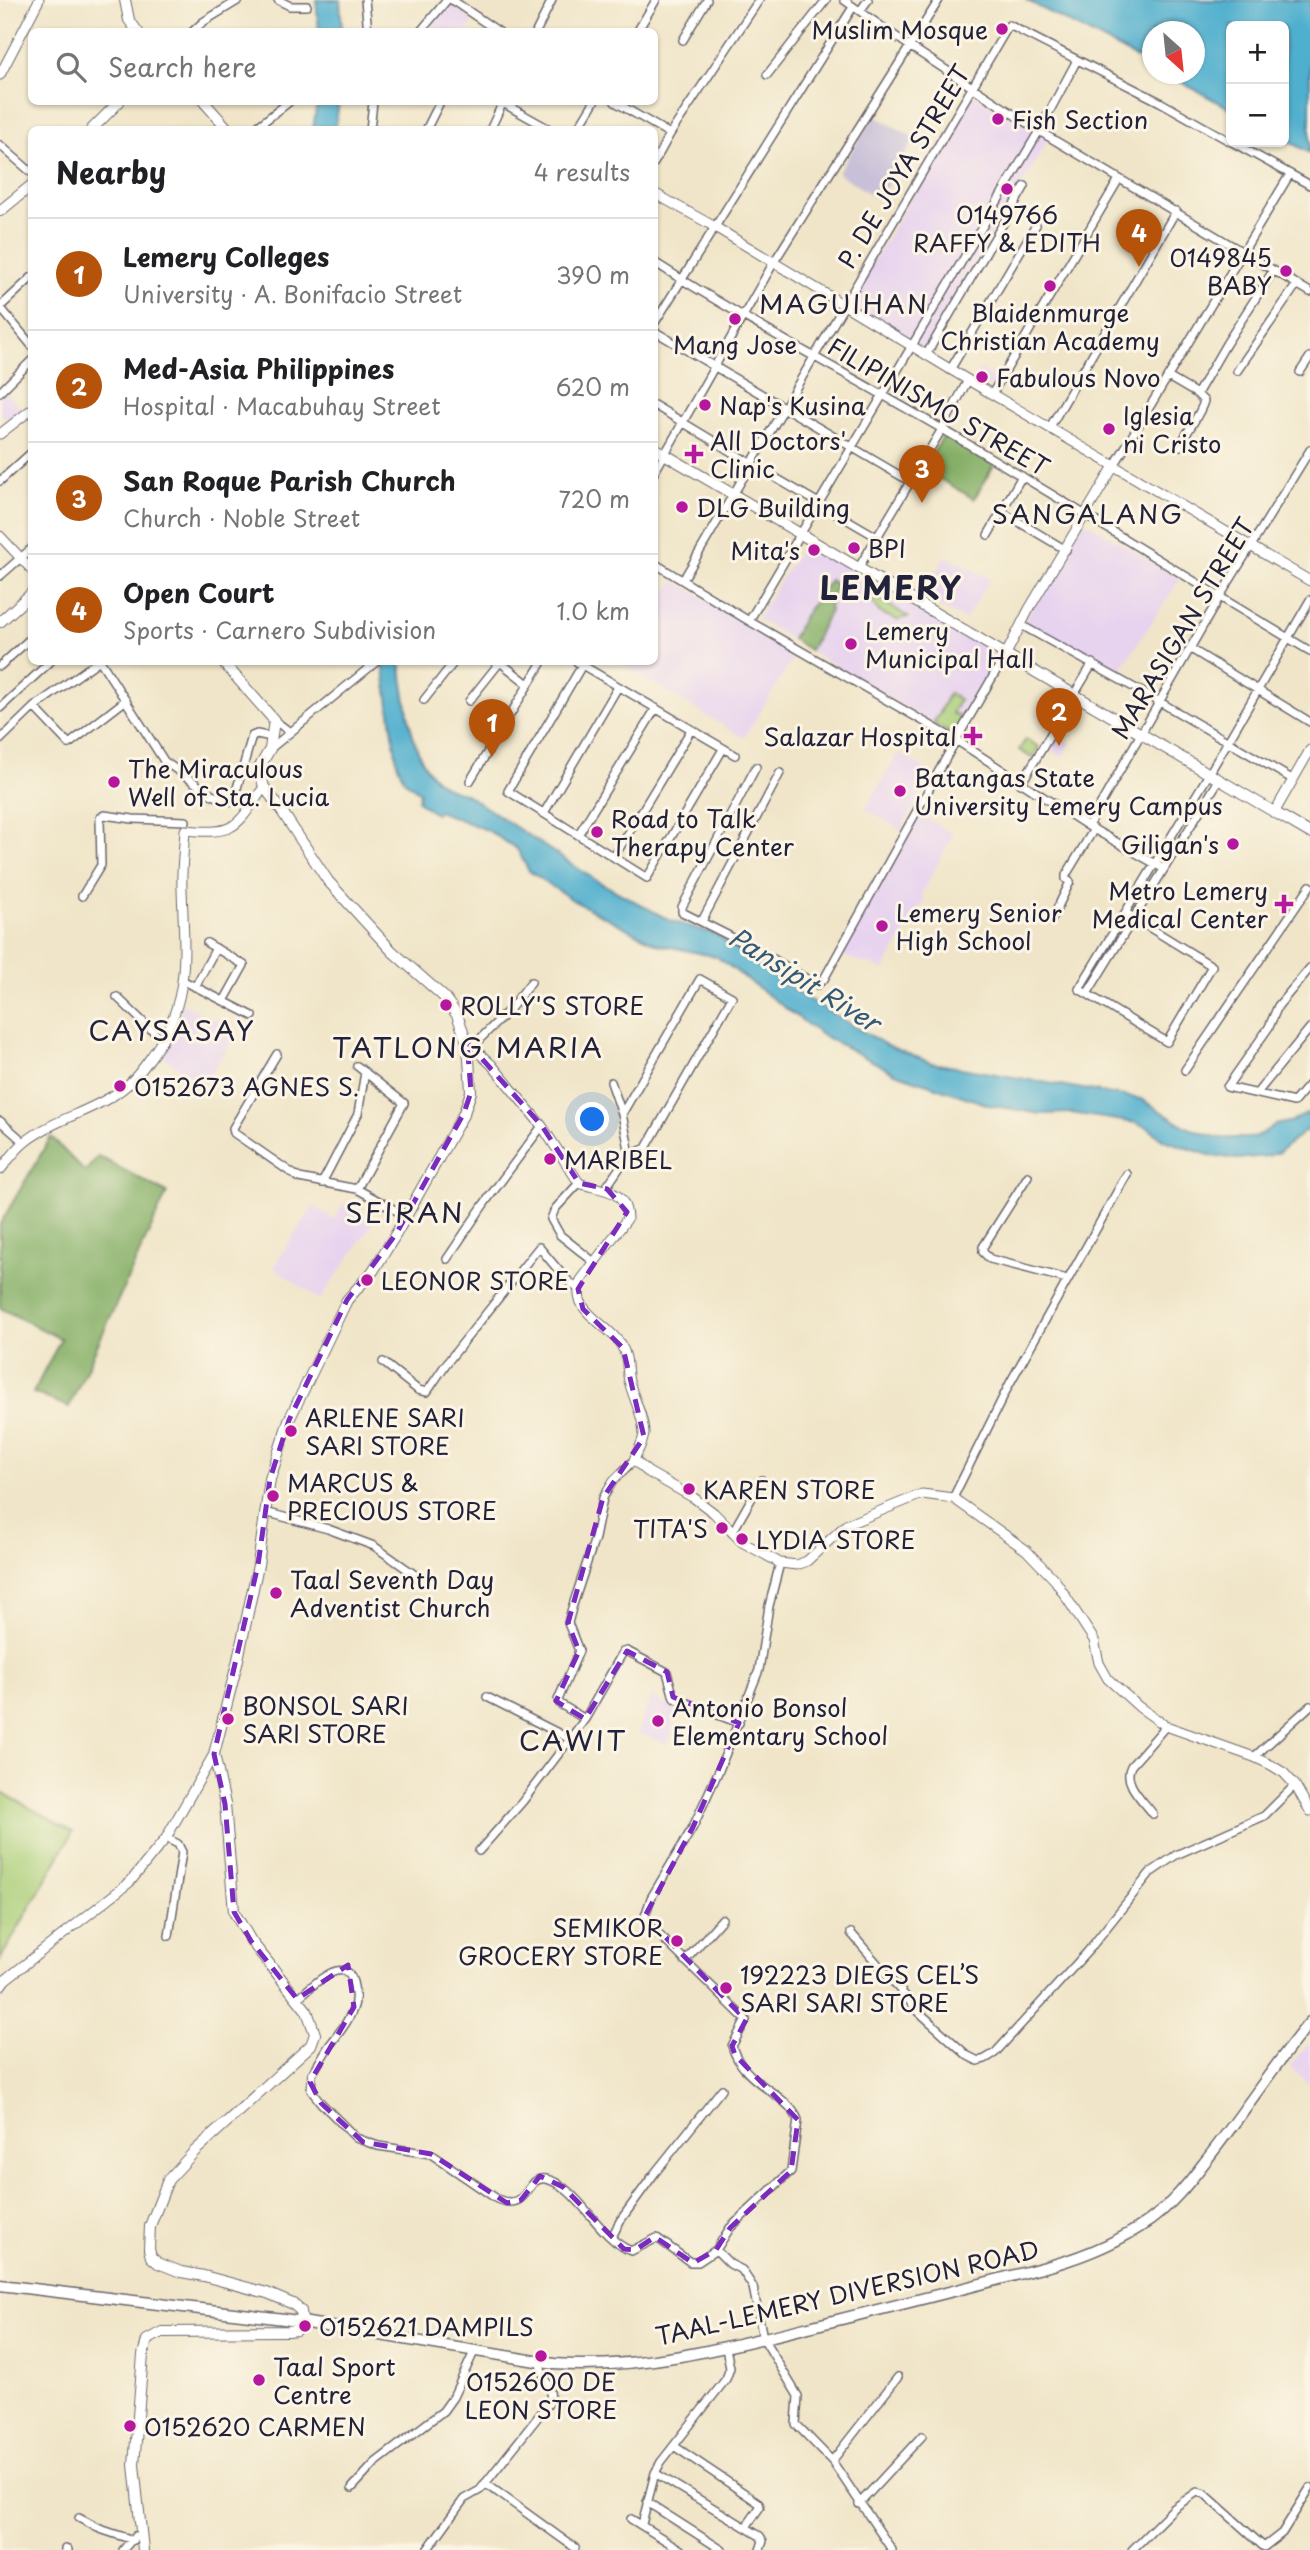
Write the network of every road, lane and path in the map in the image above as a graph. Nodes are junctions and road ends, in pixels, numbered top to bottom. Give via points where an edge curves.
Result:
1 (39, 0) edge
2 (125, 0) edge
3 (239, 0) edge
4 (278, 0) edge
5 (365, 0) edge
6 (450, 0) edge
7 (552, 0) edge
8 (656, 0) edge
9 (707, 0) edge
10 (759, 0) edge
11 (826, 0) edge
12 (844, 0) edge
13 (868, 0) edge
14 (939, 0) edge
15 (465, 3) edge
16 (307, 6) dead end
17 (856, 9) junction
18 (135, 28) edge
19 (196, 28) edge
20 (368, 28) edge
21 (424, 28) edge
22 (494, 28) edge
23 (538, 28) edge
24 (639, 28) edge
25 (683, 40) dead end
26 (911, 47) junction
27 (1077, 60) junction
28 (0, 75) edge
29 (767, 75) dead end
30 (972, 88) junction
31 (116, 105) edge
32 (207, 105) edge
33 (285, 105) edge
34 (373, 105) edge
35 (439, 105) edge
36 (502, 105) edge
37 (508, 105) edge
38 (592, 105) edge
39 (620, 105) edge
40 (95, 126) edge
41 (225, 126) edge
42 (258, 126) edge
43 (370, 126) edge
44 (428, 126) edge
45 (492, 126) edge
46 (544, 126) edge
47 (579, 126) edge
48 (656, 126) edge
49 (658, 127) edge
50 (1039, 131) junction
51 (670, 134) junction
52 (1226, 139) edge
53 (0, 145) edge
54 (1240, 147) edge
55 (658, 156) edge
56 (28, 170) edge
57 (1290, 174) junction
58 (1119, 179) junction
59 (1310, 185) edge
60 (1025, 186) dead end
61 (28, 188) edge
62 (658, 195) edge
63 (0, 211) edge
64 (1176, 211) junction
65 (1036, 225) dead end
66 (715, 227) junction
67 (1242, 254) junction
68 (774, 262) junction
69 (658, 265) edge
70 (1273, 271) junction
71 (682, 280) junction
72 (28, 281) edge
73 (1297, 284) junction
74 (1310, 292) edge
75 (843, 304) junction
76 (0, 307) edge
77 (743, 316) junction
78 (658, 318) edge
79 (658, 333) edge
80 (28, 341) edge
81 (911, 345) junction
82 (814, 355) junction
83 (926, 355) junction
84 (1310, 357) edge
85 (28, 364) edge
86 (716, 368) junction
87 (950, 370) junction
88 (1237, 371) dead end
89 (1300, 372) dead end
90 (1168, 377) junction
91 (968, 380) junction
92 (0, 392) edge
93 (992, 394) junction
94 (1197, 394) junction
95 (881, 395) junction
96 (784, 406) junction
97 (658, 408) edge
98 (28, 412) edge
99 (683, 424) junction
100 (1050, 426) junction
101 (942, 429) junction
102 (0, 434) edge
103 (1180, 446) dead end
104 (851, 447) junction
105 (658, 450) edge
106 (1310, 450) edge
107 (666, 454) junction
108 (28, 456) edge
109 (750, 463) junction
110 (1114, 466) junction
111 (658, 467) edge
112 (1022, 476) junction
113 (0, 481) edge
114 (911, 482) junction
115 (732, 493) junction
116 (818, 504) junction
117 (1002, 512) junction
118 (1086, 514) junction
119 (802, 533) junction
120 (988, 535) dead end
121 (0, 536) edge
122 (877, 537) junction
123 (1253, 546) junction
124 (1066, 550) junction
125 (28, 551) edge
126 (21, 557) junction
127 (28, 565) edge
128 (658, 566) edge
129 (859, 567) junction
130 (0, 576) edge
131 (682, 580) junction
132 (1310, 581) edge
133 (28, 597) edge
134 (1219, 598) junction
135 (1310, 600) edge
136 (749, 621) junction
137 (0, 622) edge
138 (1021, 625) junction
139 (1288, 638) junction
140 (28, 642) edge
141 (1191, 649) junction
142 (1310, 651) edge
143 (1006, 654) junction
144 (1093, 663) junction
145 (47, 665) edge
146 (95, 665) edge
147 (101, 665) edge
148 (226, 665) edge
149 (365, 665) edge
150 (372, 665) edge
151 (452, 665) edge
152 (498, 665) edge
153 (504, 665) edge
154 (540, 665) edge
155 (580, 665) edge
156 (584, 665) edge
157 (0, 666) edge
158 (367, 669) junction
159 (528, 684) junction
160 (618, 687) junction
161 (1259, 691) junction
162 (1075, 694) junction
163 (424, 700) dead end
164 (127, 701) junction
165 (469, 701) dead end
166 (1160, 702) junction
167 (34, 707) junction
168 (0, 708) edge
169 (656, 708) junction
170 (274, 720) junction
171 (1310, 722) edge
172 (691, 730) junction
173 (290, 732) junction
174 (1142, 734) junction
175 (271, 737) junction
176 (0, 740) edge
177 (956, 740) junction
178 (1227, 741) junction
179 (723, 748) junction
180 (270, 750) junction
181 (1310, 750) edge
182 (734, 755) dead end
183 (756, 767) dead end
184 (780, 773) dead end
185 (1209, 774) junction
186 (1292, 779) junction
187 (1219, 780) junction
188 (470, 781) dead end
189 (1021, 784) junction
190 (264, 788) junction
191 (544, 813) junction
192 (1273, 813) junction
193 (186, 822) junction
194 (1091, 827) junction
195 (1310, 833) edge
196 (578, 835) junction
197 (614, 857) junction
198 (1155, 864) junction
199 (1164, 869) junction
200 (1310, 886) edge
201 (82, 896) dead end
202 (1130, 915) junction
203 (702, 920) junction
204 (1051, 921) dead end
205 (207, 943) dead end
206 (216, 948) junction
207 (1310, 968) edge
208 (182, 980) junction
209 (531, 982) dead end
210 (195, 987) junction
211 (117, 997) dead end
212 (224, 1001) junction
213 (253, 1016) dead end
214 (1310, 1028) edge
215 (163, 1041) junction
216 (469, 1044) junction
217 (277, 1054) dead end
218 (357, 1066) dead end
219 (1185, 1070) dead end
220 (365, 1072) junction
221 (611, 1082) dead end
222 (1310, 1083) edge
223 (1257, 1093) junction
224 (622, 1114) junction
225 (0, 1121) edge
226 (542, 1126) junction
227 (24, 1142) junction
228 (630, 1154) junction
229 (0, 1170) edge
230 (1128, 1174) dead end
231 (1028, 1176) dead end
232 (322, 1183) junction
233 (579, 1184) junction
234 (357, 1189) junction
235 (605, 1189) junction
236 (406, 1216) junction
237 (447, 1259) dead end
238 (594, 1262) junction
239 (1067, 1279) junction
240 (578, 1289) junction
241 (383, 1362) dead end
242 (634, 1460) junction
243 (762, 1480) dead end
244 (953, 1498) junction
245 (265, 1512) junction
246 (732, 1533) junction
247 (780, 1563) junction
248 (414, 1574) dead end
249 (487, 1698) dead end
250 (1310, 1706) edge
251 (585, 1719) junction
252 (738, 1723) junction
253 (1166, 1726) junction
254 (570, 1739) junction
255 (214, 1754) junction
256 (1254, 1757) junction
257 (1295, 1785) junction
258 (1310, 1811) edge
259 (1153, 1814) dead end
260 (166, 1838) junction
261 (479, 1851) dead end
262 (722, 1919) dead end
263 (851, 1933) dead end
264 (169, 1936) dead end
265 (685, 1961) junction
266 (0, 1987) edge
267 (297, 1999) junction
268 (1310, 2022) edge
269 (722, 2089) dead end
270 (612, 2238) junction
271 (716, 2250) junction
272 (0, 2285) edge
273 (302, 2321) junction
274 (763, 2338) junction
275 (726, 2348) junction
276 (474, 2352) junction
277 (540, 2362) junction
278 (898, 2377) dead end
279 (922, 2436) dead end
280 (674, 2446) junction
281 (832, 2461) junction
282 (655, 2473) junction
283 (485, 2483) junction
284 (352, 2488) dead end
285 (1310, 2488) edge
286 (647, 2502) junction
287 (859, 2504) junction
288 (79, 2518) dead end
289 (631, 2519) dead end
290 (642, 2524) junction
291 (141, 2527) junction
292 (746, 2527) junction
293 (133, 2540) junction
294 (575, 2548) dead end
295 (123, 2550) edge
296 (143, 2550) edge
297 (427, 2550) edge
298 (681, 2550) edge
299 (722, 2550) edge
300 (760, 2550) edge
301 (892, 2550) edge
302 (1132, 2550) edge

1 - 28 street
2 - 18 main road
3 - 19 street
4 - 16 street
5 - 20 street
6 - 15 street
6 - 21 street
7 - 23 street
8 - 24 street
9 - 25 street
10 - 51 street
11 - 29 street
12 - 17 street
13 - 17 street
14 - 26 street
15 - 22 street
17 - 26 street
17 - 66 street
26 - 30 street
26 - 68 street
27 - 30 street, P. DE JOYA STREET via 1009,25
27 - 50 street
27 - 52 street
30 - 50 street
30 - 75 street, P. DE JOYA STREET
31 - 40 main road
32 - 41 main road
33 - 42 street
34 - 43 street
35 - 44 street
36 - 45 street
37 - 46 street
38 - 47 street
39 - 48 street
49 - 51 street
50 - 58 street
50 - 81 street
51 - 55 street
53 - 56 street
54 - 57 street
57 - 59 street
57 - 67 street
58 - 64 street
58 - 93 street
60 - 83 street
61 - 63 main road
62 - 66 street
64 - 67 street
64 - 100 street
65 - 87 street
66 - 68 street
66 - 71 street
67 - 70 street
67 - 90 street
68 - 75 street
68 - 77 street
69 - 71 street, FILIPINISMO STREET
70 - 73 street
70 - 94 street
71 - 77 street, FILIPINISMO STREET
71 - 78 street
72 - 76 street
73 - 74 street
73 - 88 street
75 - 81 street
75 - 82 street, P. DE JOYA STREET
76 - 80 street
77 - 82 street, FILIPINISMO STREET
77 - 86 street
79 - 86 street
81 - 83 street
81 - 95 street
82 - 95 street, FILIPINISMO STREET
82 - 96 street, P. DE JOYA STREET
83 - 87 street
84 - 89 street
85 - 92 street
86 - 96 street
86 - 99 street
87 - 91 street
90 - 94 street
90 - 110 street
91 - 93 street
91 - 101 street
93 - 100 street
94 - 103 street via 1203,406
95 - 101 street, FILIPINISMO STREET
95 - 104 street
96 - 104 street
96 - 109 street, P. DE JOYA STREET
97 - 99 street
98 - 102 street
99 - 107 street
99 - 109 street
100 - 110 street
101 - 112 street, FILIPINISMO STREET
101 - 114 street
104 - 114 street
104 - 116 street
105 - 107 main road
106 - 123 street, MARASIGAN STREET
107 - 111 street
107 - 115 main road
108 - 113 street
109 - 115 street, P. DE JOYA STREET
109 - 116 street
110 - 118 street
110 - 123 street
112 - 117 street
112 - 118 street, FILIPINISMO STREET
114 - 122 street
115 - 119 main road
115 - 131 street, P. DE JOYA STREET
116 - 119 street
116 - 122 street
117 - 120 street
117 - 124 street
118 - 124 street
118 - 134 street, FILIPINISMO STREET
119 - 129 main road
119 - 136 street
121 - 126 street
122 - 129 street
123 - 132 street
123 - 134 street, MARASIGAN STREET
124 - 138 street
125 - 126 street
126 - 127 street
126 - 130 street
128 - 131 street
129 - 143 main road
131 - 136 street
133 - 137 main road
134 - 139 street, FILIPINISMO STREET
134 - 141 street, MARASIGAN STREET
135 - 139 street
136 - 177 street
138 - 143 street
138 - 144 street
139 - 142 street, FILIPINISMO STREET
139 - 161 street
140 - 157 street
141 - 161 street
141 - 166 street, MARASIGAN STREET
143 - 162 main road
143 - 177 street
144 - 162 street
144 - 166 street
145 - 168 street
146 - 167 street
147 - 164 street
148 - 170 main road
149 - 158 street
150 - 158 street
151 - 163 street
152 - 165 street
153 - 159 street
154 - 159 street
155 - 191 street via 508,791
156 - 160 street
158 - 173 street
159 - 188 street
160 - 169 street
160 - 191 street
161 - 171 street
161 - 178 street
162 - 174 main road
162 - 189 street
164 - 167 street via 69,744
164 - 175 street via 164,761 212,795 233,802 252,736
166 - 174 street, MARASIGAN STREET
166 - 178 street
167 - 176 street
169 - 172 street
169 - 196 street
170 - 173 street
170 - 175 main road
172 - 179 street
172 - 197 street
173 - 180 street
174 - 185 main road
174 - 194 street, MARASIGAN STREET
175 - 180 main road
177 - 189 street
177 - 203 street via 817,985
178 - 185 street
178 - 186 street
179 - 182 street
179 - 197 street via 647,878
180 - 190 main road via 259,768
181 - 186 street
183 - 203 street via 682,908
184 - 203 street
185 - 187 main road
185 - 198 street
186 - 192 street
187 - 192 main road
187 - 199 street
189 - 194 street
190 - 193 street via 239,823 215,833
190 - 216 main road via 328,881 392,951 444,997
191 - 196 street
192 - 195 main road
193 - 201 street via 104,815 100,818 99,871
193 - 208 street
194 - 198 street
194 - 204 street, MARASIGAN STREET via 1066,875 1070,882
196 - 197 street
198 - 199 street
198 - 202 street
199 - 202 street
200 - 219 street
202 - 202 street via 1079,989 1167,1042 1212,966
205 - 206 street
206 - 210 street
206 - 212 street via 244,965
207 - 223 street via 1278,1006 1269,1027 1227,1087
208 - 210 street
208 - 215 street via 175,1016
209 - 216 street via 510,1009
210 - 212 street
211 - 215 street
212 - 213 street
214 - 223 street
215 - 227 street via 132,1083
216 - 226 street
216 - 236 main road via 471,1092 464,1113
217 - 232 street via 234,1133 299,1178
218 - 220 street
220 - 232 street via 358,1114
220 - 234 street via 404,1103
221 - 224 street
222 - 223 street via 1294,1101
224 - 228 street
224 - 228 street via 700,979 732,997 646,1148
225 - 227 street
226 - 233 street
226 - 237 street
227 - 229 street
228 - 235 street
230 - 239 street
231 - 239 street via 983,1252 990,1259
232 - 234 street
233 - 235 street
233 - 238 street via 551,1219 560,1235
234 - 236 street
235 - 238 street via 623,1202 627,1219
236 - 245 main road via 373,1270 347,1300 319,1357 289,1420
238 - 240 street
239 - 244 street
240 - 241 street via 540,1247 427,1392
240 - 242 street via 583,1309 617,1338 626,1357 644,1431
242 - 246 street via 714,1513
242 - 251 street via 603,1498 568,1623 579,1651 558,1700
243 - 246 street
244 - 247 street via 922,1494 846,1525 807,1561
244 - 253 street via 1026,1550 1055,1580 1094,1640 1108,1679
245 - 248 street via 374,1546
245 - 255 main road via 258,1566
246 - 247 street
247 - 252 street via 758,1670
249 - 254 street
250 - 256 street
251 - 252 street via 618,1658 627,1651 667,1672 674,1698
251 - 254 street
252 - 265 street via 694,1827 645,1916
253 - 256 street
253 - 259 street via 1127,1773
254 - 261 street
255 - 260 street
255 - 267 main road via 225,1804 234,1912
256 - 257 street via 1284,1773
257 - 258 street
257 - 263 street via 1264,1816 1176,1856 1150,1873 1088,1951 985,2059 968,2056 919,2012
260 - 264 street via 178,1843 182,1852
260 - 266 street via 130,1882
262 - 265 street
265 - 271 street via 746,2020 732,2046 742,2068 799,2120 791,2171 730,2228
267 - 270 street via 339,1969 351,1976 354,2007 310,2082 321,2103 356,2138 430,2154 508,2203 521,2200 535,2182 546,2179 563,2187
267 - 273 main road via 315,2034 311,2045 168,2180 150,2226 149,2249 158,2263 181,2272 293,2304
268 - 274 main road, TAAL-LEMERY DIVERSION ROAD via 1188,2183 1150,2220 1123,2237 1053,2265
269 - 270 street via 654,2174
270 - 271 street via 631,2252 657,2238 690,2262
271 - 274 street via 742,2270 753,2287
272 - 273 main road, TAAL-LEMERY DIVERSION ROAD
273 - 276 main road, TAAL-LEMERY DIVERSION ROAD
273 - 291 main road via 289,2331 162,2332 150,2336 143,2355 134,2465
274 - 275 main road, TAAL-LEMERY DIVERSION ROAD
274 - 281 street via 798,2396 796,2424
275 - 277 main road, TAAL-LEMERY DIVERSION ROAD via 623,2364
275 - 280 street via 730,2368 726,2379
276 - 277 main road, TAAL-LEMERY DIVERSION ROAD
276 - 284 street via 443,2411 375,2463
277 - 283 street via 551,2391 549,2403
278 - 281 street
279 - 287 street
280 - 282 street
280 - 292 street via 759,2503
281 - 287 street
282 - 286 street
282 - 292 street
283 - 294 street
283 - 297 street via 464,2499
285 - 302 street via 1282,2533 1264,2547 1205,2494 1197,2492
286 - 290 street
286 - 299 street
287 - 301 street
288 - 293 street
289 - 290 street
290 - 298 street
291 - 293 street
291 - 296 main road
292 - 300 street via 762,2538
293 - 295 street

